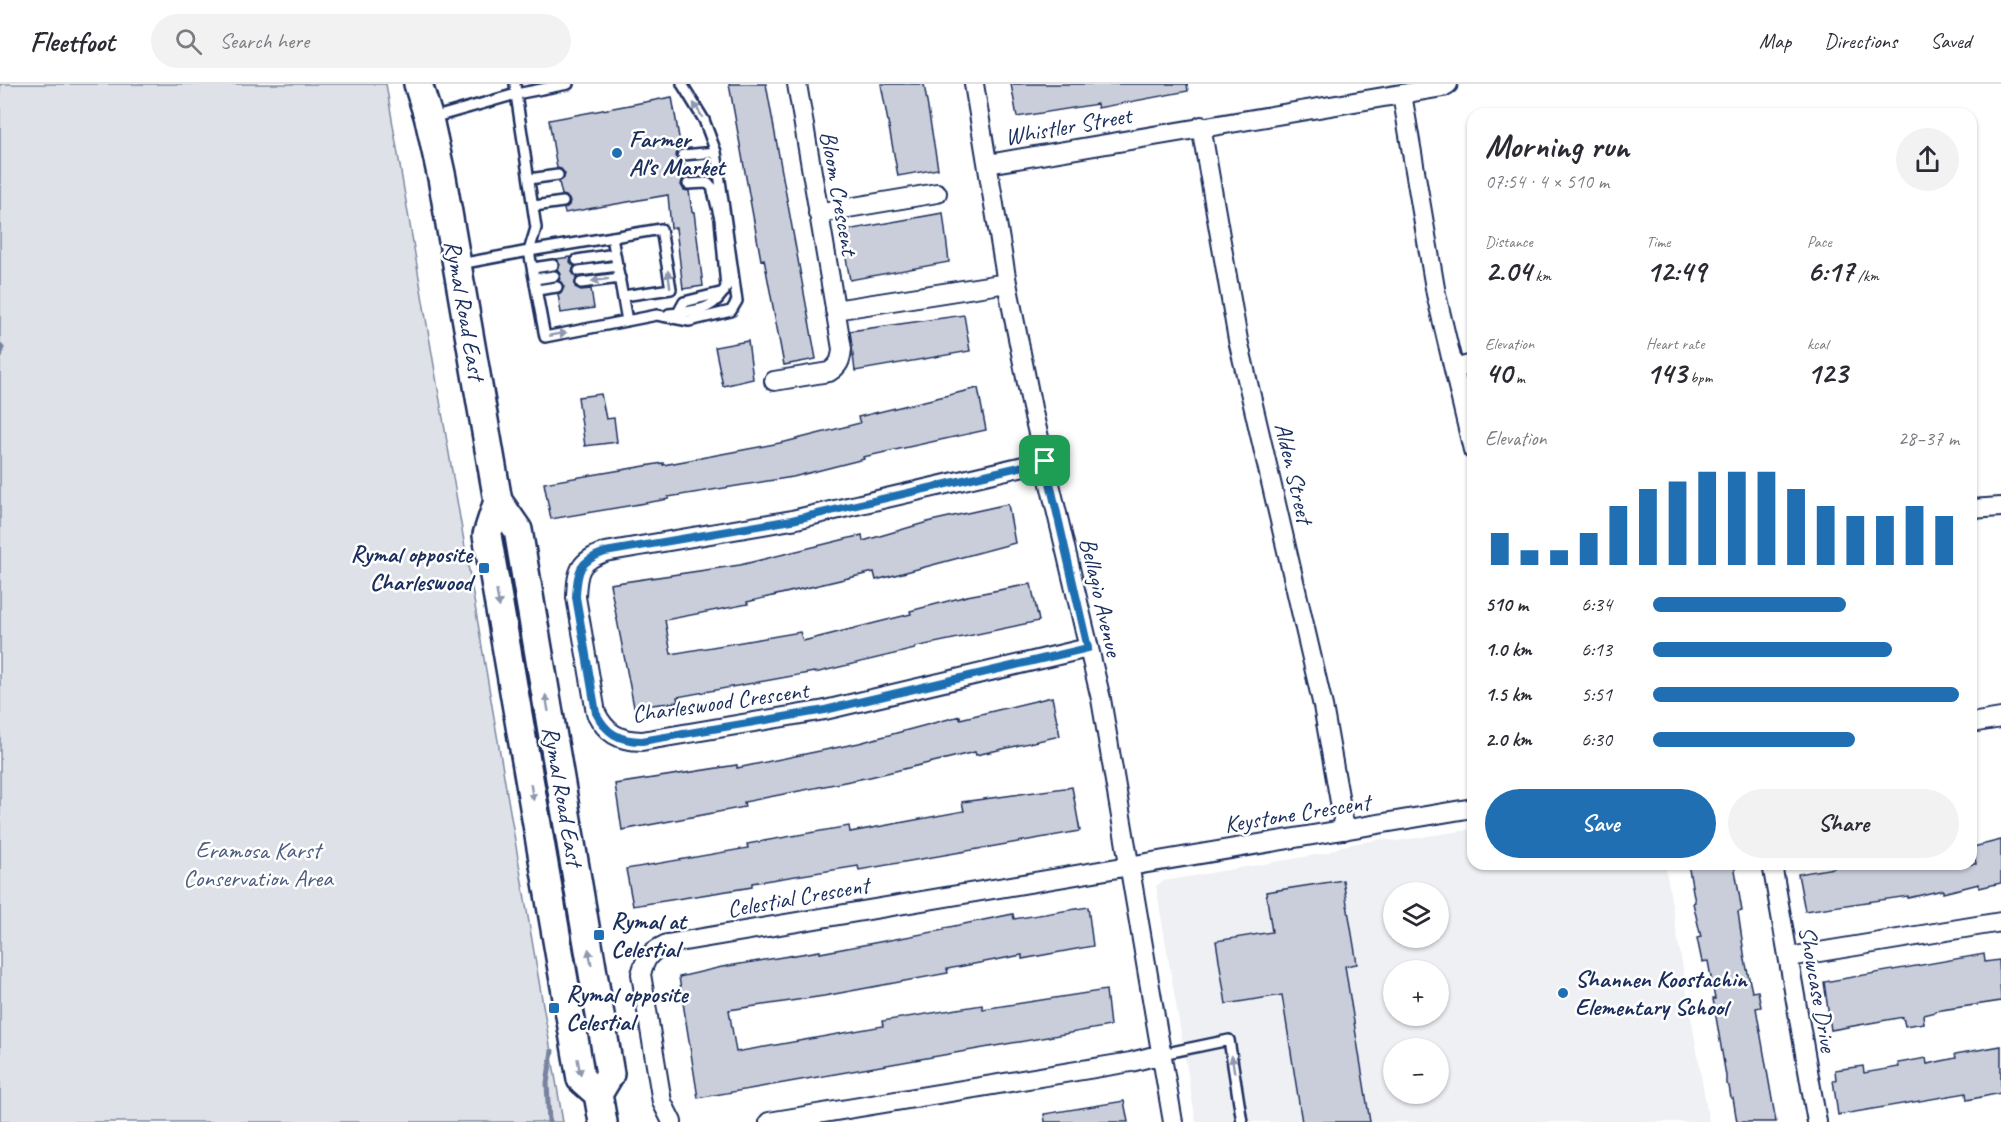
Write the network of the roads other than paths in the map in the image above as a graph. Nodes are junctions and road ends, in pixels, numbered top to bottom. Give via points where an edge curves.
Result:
1 (417, 84) edge
2 (429, 84) edge
3 (515, 84) edge
4 (568, 84) edge
5 (682, 84) edge
6 (797, 84) edge
7 (974, 84) edge
8 (1448, 84) edge
9 (516, 94) junction
10 (1402, 94) junction
11 (429, 119) junction
12 (1202, 126) junction
13 (716, 152) junction
14 (683, 155) dead end
15 (987, 164) junction
16 (558, 175) dead end
17 (529, 179) junction
18 (688, 184) dead end
19 (937, 193) dead end
20 (563, 202) dead end
21 (534, 206) junction
22 (818, 213) junction
23 (612, 237) junction
24 (529, 250) junction
25 (615, 254) junction
26 (577, 260) dead end
27 (458, 264) junction
28 (553, 265) dead end
29 (618, 266) junction
30 (533, 268) junction
31 (579, 272) dead end
32 (554, 276) dead end
33 (620, 278) junction
34 (535, 279) junction
35 (581, 283) dead end
36 (1008, 283) junction
37 (557, 287) dead end
38 (537, 290) junction
39 (623, 296) junction
40 (835, 310) junction
41 (657, 315) junction
42 (627, 321) junction
43 (1467, 366) edge
44 (1454, 369) junction
45 (774, 381) dead end
46 (1467, 424) edge
47 (1045, 461) junction
48 (2001, 507) edge
49 (1977, 509) edge
50 (1088, 648) junction
51 (2001, 718) edge
52 (1977, 722) edge
53 (1467, 809) edge
54 (1345, 830) junction
55 (1129, 865) junction
56 (1773, 870) edge
57 (2001, 922) edge
58 (1789, 957) junction
59 (1162, 1054) junction
60 (603, 1122) edge
61 (672, 1122) edge
62 (769, 1122) edge
63 (1173, 1122) edge
64 (1242, 1122) edge
65 (1817, 1122) edge

1 - 11 main road, Rymal Road East
2 - 11 main road, Rymal Road East
3 - 9 lane
4 - 9 lane
13 -> 5 lane via 704,120
6 - 22 street, Bloom Crescent
7 - 15 street, Bellagio Avenue
8 - 10 street, Whistler Street
9 - 11 lane
9 - 17 lane
10 - 12 street, Whistler Street
10 - 44 street via 1436,294
11 - 27 main road, Rymal Road East
12 - 15 street, Whistler Street
12 - 54 street, Alden Street via 1238,340 1323,706
13 - 14 lane
13 - 41 lane via 737,301 731,311 689,321
15 - 36 street, Bellagio Avenue
16 - 17 lane
17 - 21 lane
18 - 41 lane via 707,183 712,188 720,219 726,287 712,306
19 - 22 street
20 - 21 lane
21 - 24 lane via 536,228
22 - 40 street, Bloom Crescent
23 - 24 lane
23 - 25 lane
39 -> 23 lane via 671,289 662,229
24 - 27 lane
24 - 30 lane
25 - 26 lane
25 - 29 lane
27 - 60 main road, Rymal Road East via 498,501 487,535 581,1079 598,1095
28 - 30 lane
29 - 31 lane
29 - 33 lane
30 - 34 lane
32 - 34 lane
33 -> 35 lane
33 - 39 lane
34 - 38 lane
36 - 40 street
36 - 47 street, Bellagio Avenue
37 - 38 lane
38 -> 42 lane via 545,337
39 - 42 lane
40 - 45 street, Bloom Crescent via 842,349 836,367 829,372
41 - 42 lane
43 - 44 street
44 - 46 street
47 - 50 street, Bellagio Avenue
47 - 50 street, Charleswood Crescent via 792,520 590,557 577,579 576,597 596,713 614,736 642,741 825,710
48 - 49 street
50 - 55 street, Bellagio Avenue via 1101,699
51 - 52 street
53 - 54 street, Keystone Crescent
54 - 55 street, Keystone Crescent
55 - 59 street, Bellagio Avenue
55 - 61 street, Celestial Crescent via 667,944 653,951 644,961 641,974 662,1101
56 - 58 street, Showcase Drive
57 - 58 street
58 - 65 street, Showcase Drive
59 - 62 street
59 - 63 street, Bellagio Avenue
64 -> 59 lane via 1229,1040

